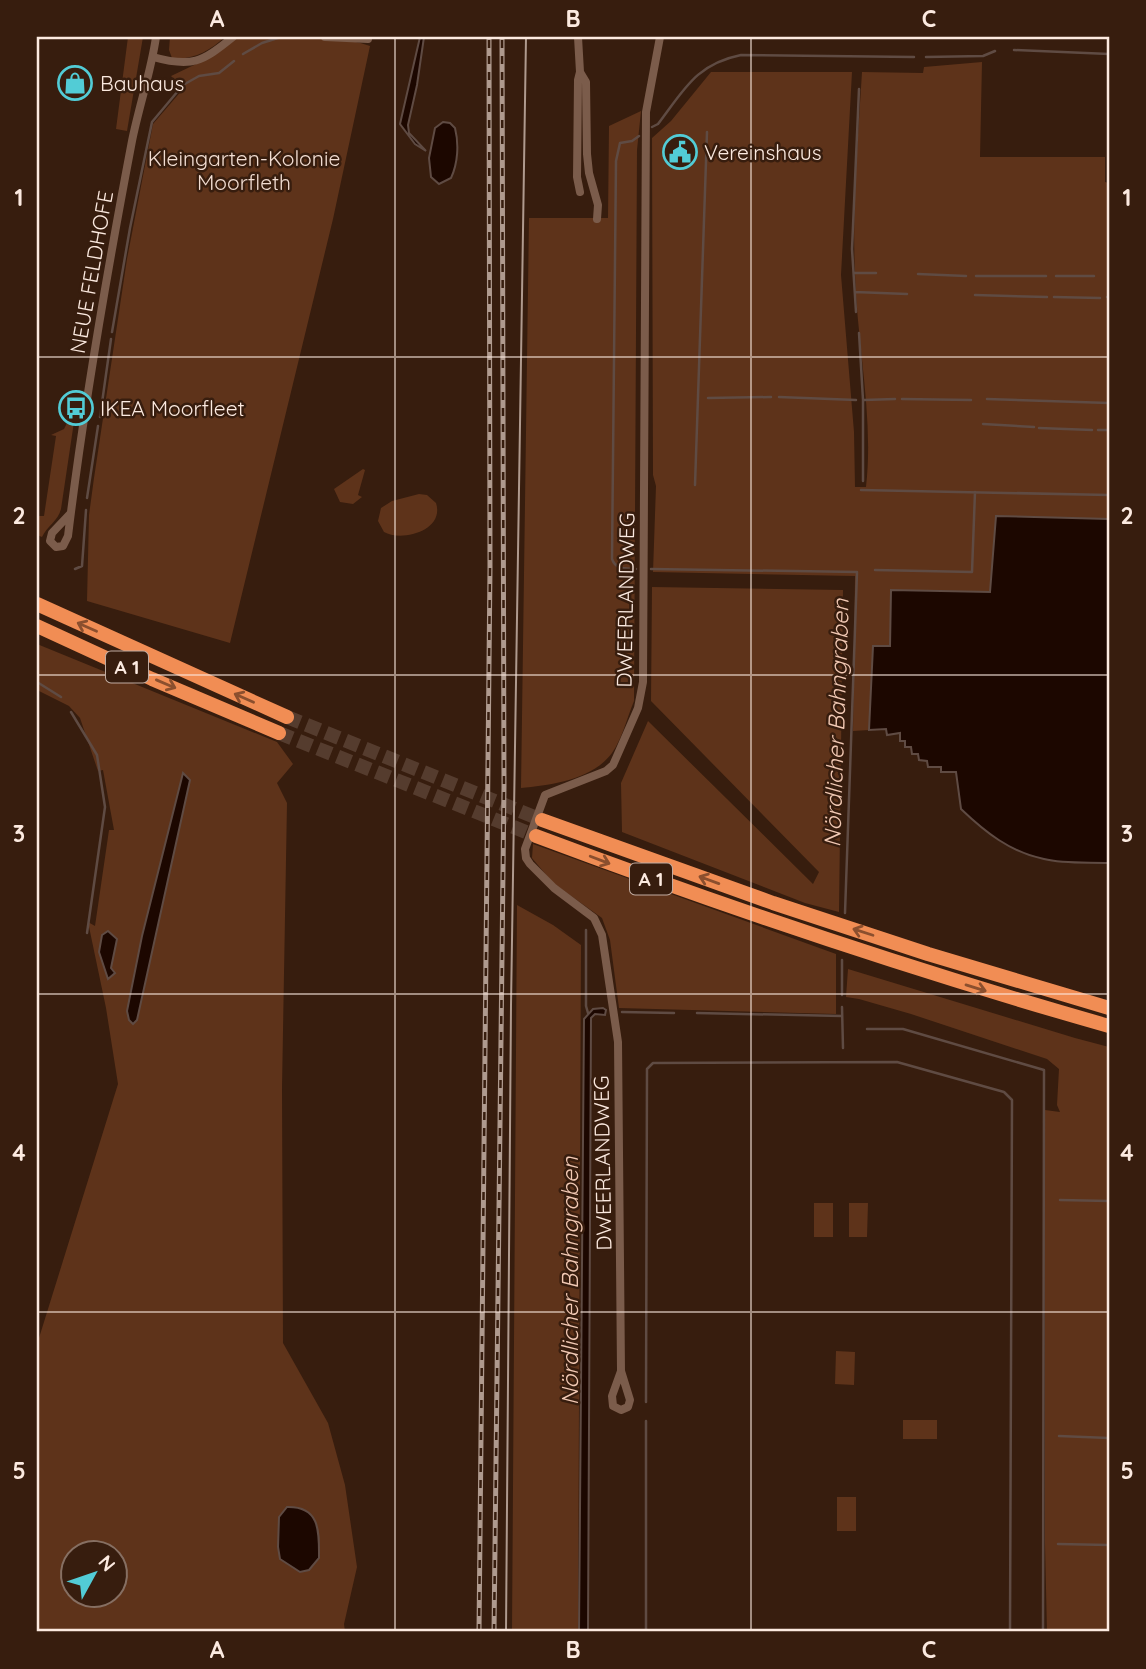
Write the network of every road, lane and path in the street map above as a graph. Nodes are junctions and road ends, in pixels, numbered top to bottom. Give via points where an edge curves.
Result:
1 (156, 37) edge
2 (233, 37) edge
3 (325, 37) edge
4 (578, 37) edge
5 (660, 37) edge
6 (368, 39) dead end
7 (153, 57) junction
8 (580, 72) junction
9 (580, 192) dead end
10 (597, 219) dead end
11 (70, 514) dead end
12 (37, 604) edge
13 (37, 626) edge
14 (286, 717) tunnel mouth
15 (279, 733) tunnel mouth
16 (542, 820) tunnel mouth
17 (536, 836) tunnel mouth
18 (1109, 1007) edge
19 (1109, 1026) edge
20 (621, 1371) dead end

1 - 7 street, NEUE FELDHOFE
2 - 7 street via 189,64
3 - 6 street
4 - 8 street
5 - 20 street, DWEERLANDWEG via 646,113 641,696 613,765 545,795 525,849 530,864 594,918 602,935 618,1042
7 - 11 street, NEUE FELDHOFE via 108,267
8 - 9 street
8 - 10 street via 586,82 587,154
14 -> 12 highway, A 1
13 -> 15 highway, A 1
18 -> 16 highway, A 1 via 928,954
17 -> 19 highway, A 1 via 780,924

